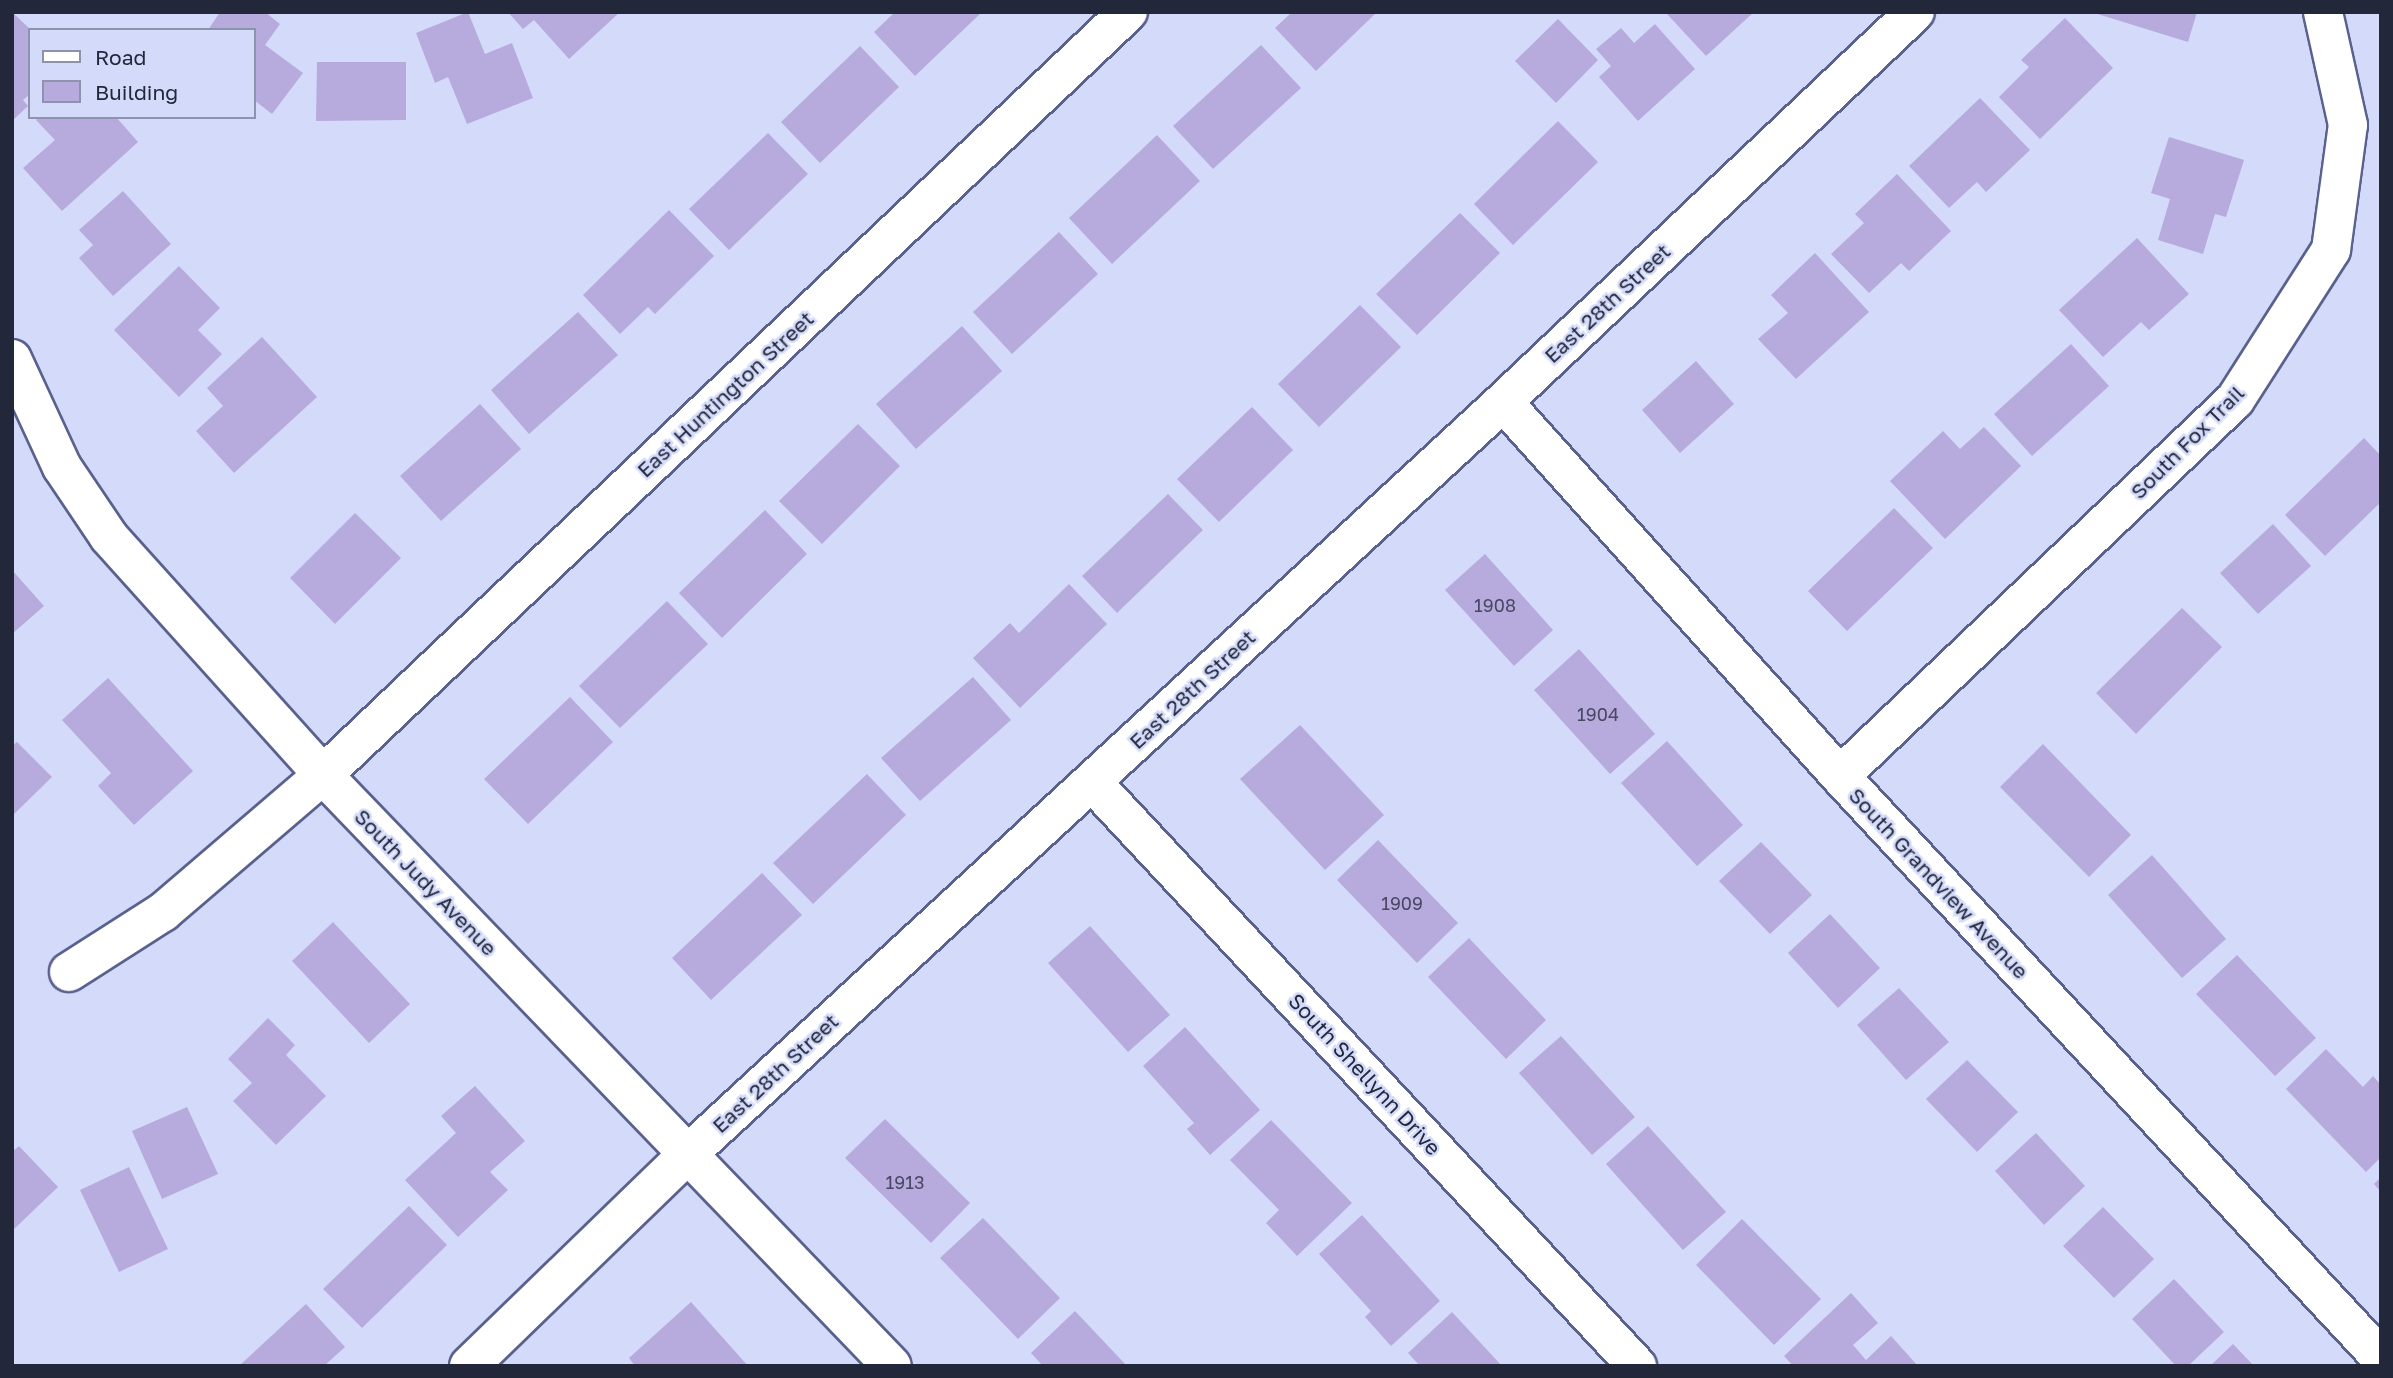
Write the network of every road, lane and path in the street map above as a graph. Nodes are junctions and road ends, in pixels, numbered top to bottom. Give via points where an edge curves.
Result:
1 (1128, 12) edge
2 (1915, 12) edge
3 (2323, 12) edge
4 (12, 359) edge
5 (1503, 402) junction
6 (323, 775) junction
7 (1840, 776) junction
8 (1092, 782) junction
9 (69, 972) dead end
10 (690, 1152) junction
11 (2381, 1358) edge
12 (469, 1366) edge
13 (892, 1366) edge
14 (1637, 1366) edge

1 - 6 street, East Huntington Street
2 - 5 street, East 28th Street
3 - 7 street, South Fox Trail via 2348,125 2331,250 2235,400
4 - 6 street, South Judy Avenue via 62,467 108,537
5 - 7 street, South Grandview Avenue
5 - 8 street, East 28th Street
6 - 9 street, East Huntington Street via 163,912
6 - 10 street, South Judy Avenue
7 - 11 street, South Grandview Avenue
8 - 10 street, East 28th Street
8 - 14 street, South Shellynn Drive
10 - 12 street, East 28th Street
10 - 13 street, South Judy Avenue

